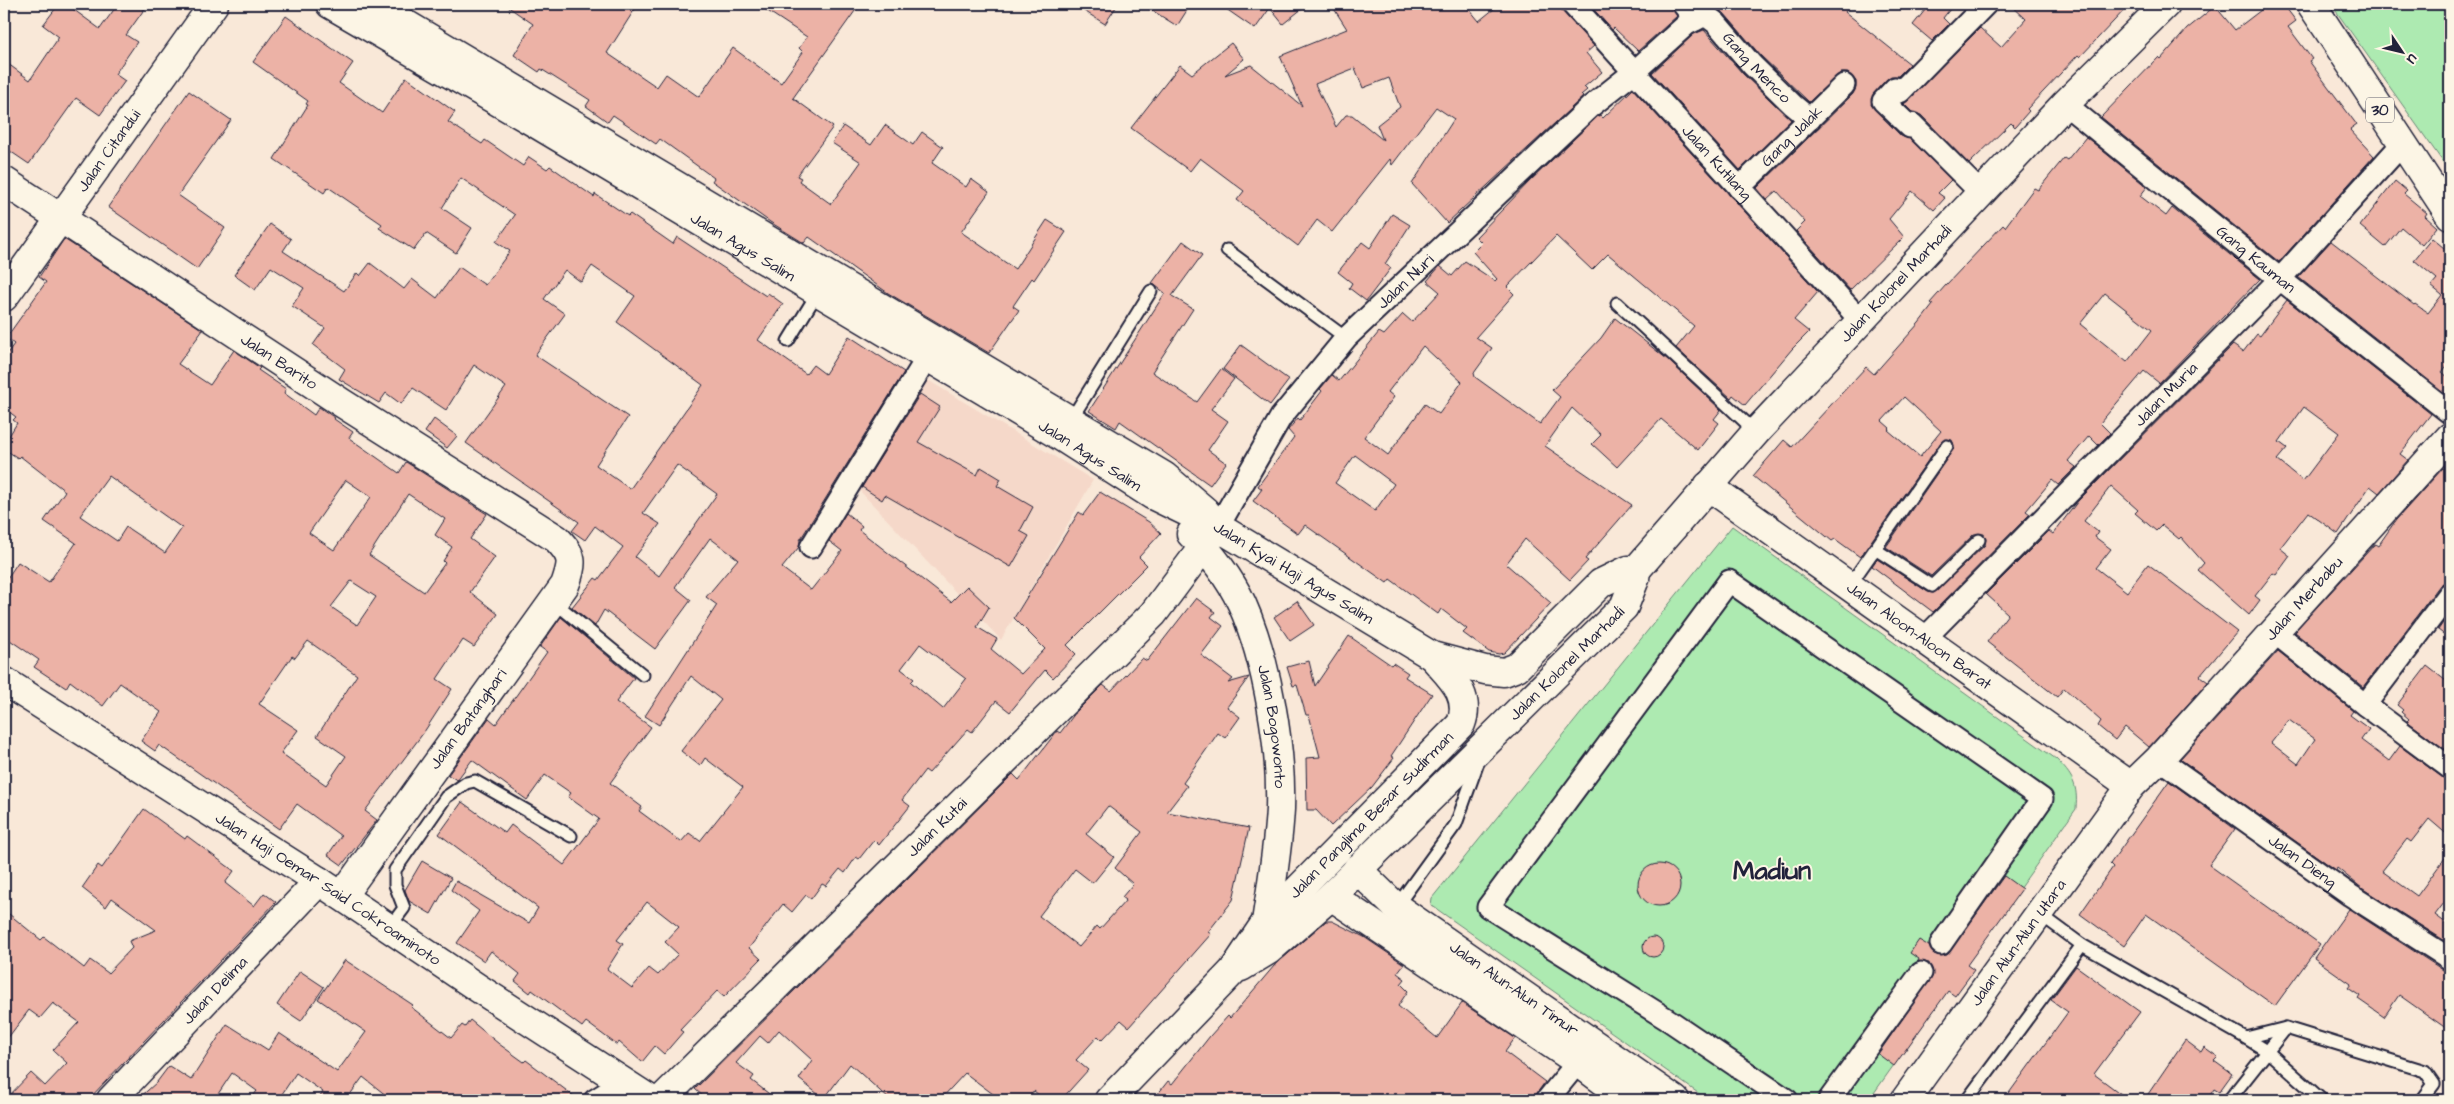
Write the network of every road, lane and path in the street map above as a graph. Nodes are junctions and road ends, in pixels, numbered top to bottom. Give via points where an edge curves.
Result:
1 (214, 4) edge
2 (330, 4) edge
3 (372, 4) edge
4 (1572, 4) edge
5 (1986, 4) edge
6 (2166, 4) edge
7 (2311, 4) edge
8 (1689, 12) edge
9 (1634, 72) junction
10 (1844, 85) dead end
11 (2065, 104) junction
12 (540, 114) junction
13 (1810, 119) junction
14 (2402, 144) junction
15 (4, 181) edge
16 (1739, 188) junction
17 (1981, 193) junction
18 (2450, 215) edge
19 (60, 219) junction
20 (1227, 250) dead end
21 (2280, 278) junction
22 (1151, 291) dead end
23 (818, 292) junction
24 (4, 296) edge
25 (847, 298) junction
26 (1617, 303) dead end
27 (1861, 321) junction
28 (1346, 338) junction
29 (788, 341) dead end
30 (927, 358) junction
31 (2450, 412) edge
32 (1066, 428) junction
33 (1756, 432) junction
34 (2450, 437) edge
35 (1947, 446) dead end
36 (1708, 486) junction
37 (1152, 495) joint
38 (1211, 536) junction
39 (557, 539) joint
40 (1980, 540) dead end
41 (811, 547) dead end
42 (1875, 549) junction
43 (1636, 570) junction
44 (1848, 586) junction
45 (2450, 593) edge
46 (553, 601) junction
47 (2274, 632) junction
48 (1924, 639) junction
49 (1432, 656) junction
50 (643, 675) dead end
51 (4, 681) edge
52 (2365, 705) junction
53 (1482, 748) junction
54 (2159, 759) junction
55 (2450, 768) edge
56 (2131, 786) junction
57 (571, 836) dead end
58 (1357, 869) junction
59 (319, 881) junction
60 (342, 896) junction
61 (1331, 896) junction
62 (1396, 907) junction
63 (2040, 914) junction
64 (1266, 922) junction
65 (389, 928) junction
66 (1941, 944) dead end
67 (2082, 945) junction
68 (2450, 959) edge
69 (1233, 971) junction
70 (1921, 973) dead end
71 (2286, 1028) junction
72 (2246, 1038) junction
73 (2267, 1051) junction
74 (1578, 1062) junction
75 (624, 1082) junction
76 (1913, 1098) edge
77 (111, 1100) edge
78 (595, 1100) edge
79 (651, 1100) edge
80 (661, 1100) edge
81 (1109, 1100) edge
82 (1547, 1100) edge
83 (1629, 1100) edge
84 (1675, 1100) edge
85 (1787, 1100) edge
86 (1829, 1100) edge
87 (1967, 1100) edge
88 (2229, 1100) edge
89 (2322, 1100) edge
90 (2422, 1100) edge

1 - 19 main road, Jalan Citandui
2 - 12 main road, Jalan Agus Salim
3 - 12 main road
4 - 9 street, Jalan Kutilang
5 - 17 street via 1900,92 1895,88 1882,101 1910,127 1912,124
6 - 11 main road, Jalan Kolonel Marhadi
7 - 14 main road, 30
8 - 9 street, Gang Menco via 1687,24
8 - 13 street, Gang Menco via 1708,17 1716,23 1752,65
9 - 16 street, Jalan Kutilang
9 - 28 street, Jalan Nuri via 1590,106
10 - 13 street, Gang Jalak
11 - 17 main road, Jalan Kolonel Marhadi
11 - 21 street, Gang Kauman
12 - 23 main road, Jalan Agus Salim
12 - 25 main road
13 - 16 street, Gang Jalak
14 - 18 main road, 30
14 - 21 street, Jalan Muria
15 - 19 main road, Jalan Barito
16 - 27 street, Jalan Kutilang
17 - 27 main road, Jalan Kolonel Marhadi
19 - 24 main road, Jalan Citandui
19 - 39 main road, Jalan Barito
20 - 28 lane
21 - 31 street, Gang Kauman
21 - 48 street, Jalan Muria
22 - 32 lane
23 - 25 main road, Jalan Agus Salim
23 - 29 lane
25 - 30 main road, Jalan Agus Salim
25 - 32 main road
26 - 33 lane
27 - 33 main road, Jalan Kolonel Marhadi
28 - 38 street, Jalan Nuri via 1281,417
30 - 32 main road, Jalan Agus Salim
30 - 41 street
32 - 37 main road, Jalan Agus Salim
32 - 38 main road via 1164,476 1205,511
33 - 36 main road, Jalan Kolonel Marhadi
34 - 47 main road, Jalan Merbabu
35 - 42 lane
36 - 43 main road, Jalan Kolonel Marhadi
36 - 44 main road, Jalan Aloon-Aloon Barat
37 - 38 main road, Jalan Kyai Haji Agus Salim
38 - 49 main road, Jalan Kyai Haji Agus Salim
38 - 64 main road, Jalan Bogowonto via 1255,638 1275,732 1280,807
38 - 80 main road, Jalan Kutai via 1153,614
39 - 46 main road, Jalan Batanghari via 570,552 572,566 565,585
40 - 42 lane via 1932,586
42 - 44 lane
43 - 49 main road, Jalan Kolonel Marhadi via 1628,570 1601,583 1517,667 1504,672 1485,670
43 - 53 main road, Jalan Kolonel Marhadi via 1624,607
44 - 48 main road, Jalan Aloon-Aloon Barat
45 - 52 street
46 - 50 lane
46 - 60 main road, Jalan Batanghari
47 - 52 street
47 - 54 main road, Jalan Merbabu
48 - 56 main road, Jalan Aloon-Aloon Barat
49 - 64 main road, Jalan Panglima Besar Sudirman via 1464,699 1466,711 1461,724
51 - 59 main road, Jalan Haji Oemar Said Cokroaminoto
52 - 55 street
53 - 58 main road, Jalan Panglima Besar Sudirman
53 - 62 lane via 1456,824
54 - 56 main road, Jalan Merbabu
54 - 68 street, Jalan Dieng via 2350,895
56 - 63 main road, Jalan Alun-Alun Utara
57 - 65 lane via 475,781 466,783 446,797 395,870 395,885 404,908
58 - 61 main road, Jalan Panglima Besar Sudirman
58 - 62 main road, Jalan Alun-Alun Timur
59 - 60 main road, Jalan Haji Oemar Said Cokroaminoto
59 - 77 main road, Jalan Delima
60 - 65 main road, Jalan Haji Oemar Said Cokroaminoto
61 - 69 main road, Jalan Panglima Besar Sudirman via 1269,950
61 - 74 main road, Jalan Alun-Alun Timur
62 - 84 main road, Jalan Alun-Alun Timur
63 - 67 lane
63 - 76 main road, Jalan Alun-Alun Utara
64 - 69 main road, Jalan Panglima Besar Sudirman
65 - 75 main road, Jalan Haji Oemar Said Cokroaminoto
66 - 85 street via 2042,799 1729,581 1488,908 1670,1021
67 - 72 lane
67 - 87 lane
69 - 81 main road, Jalan Panglima Besar Sudirman
70 - 86 street
71 - 72 lane
71 - 73 lane
71 - 90 lane via 2425,1071 2434,1084
72 - 73 lane
73 - 88 lane
73 - 89 lane
74 - 82 street
74 - 83 main road, Jalan Alun-Alun Timur
75 - 78 street
75 - 79 main road, Jalan Haji Oemar Said Cokroaminoto

